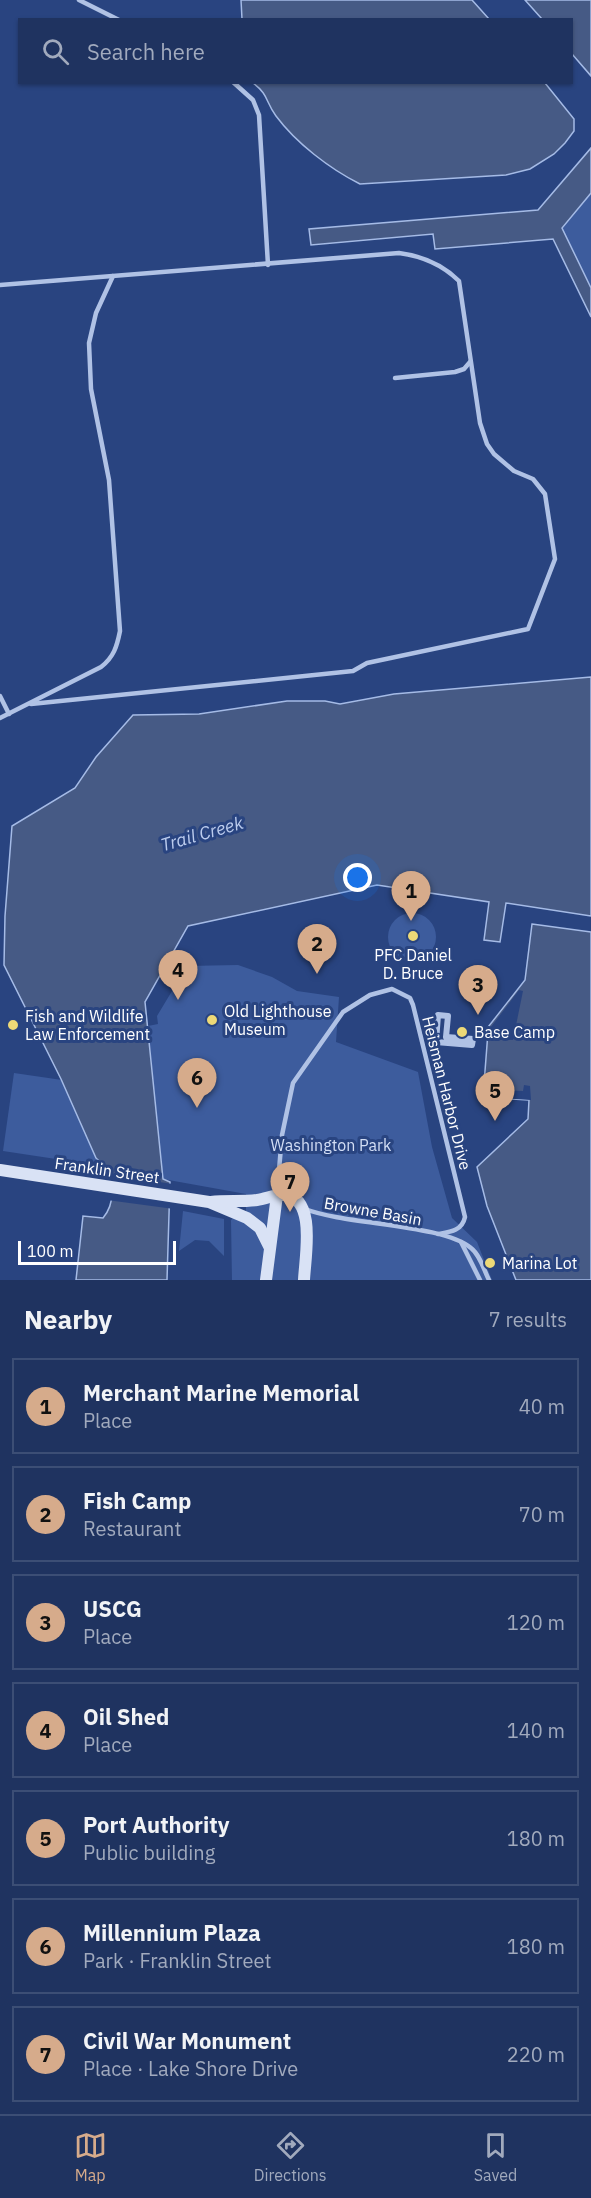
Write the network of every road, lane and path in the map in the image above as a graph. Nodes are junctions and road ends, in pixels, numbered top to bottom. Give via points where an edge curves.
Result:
1 (79, 0) edge
2 (115, 18) edge
3 (236, 84) edge
4 (268, 265) junction
5 (112, 276) junction
6 (0, 285) edge
7 (471, 359) junction
8 (395, 378) dead end
9 (0, 696) edge
10 (31, 704) junction
11 (9, 714) junction
12 (0, 718) edge
13 (448, 1016) joint
14 (0, 1170) edge
15 (277, 1195) junction
16 (209, 1202) junction
17 (305, 1209) junction
18 (438, 1234) junction
19 (460, 1242) junction
20 (269, 1246) junction
21 (266, 1280) edge
22 (304, 1280) edge
23 (480, 1280) edge
24 (489, 1280) edge

1 - 2 lane
3 - 4 lane via 253,100 259,115
4 - 5 lane
4 - 7 lane via 399,253 431,262 459,281
5 - 6 lane
5 - 10 lane via 89,343 91,389 109,480 120,631 110,660
7 - 8 lane via 464,369 455,372
7 - 10 lane via 480,423 488,444 503,463 533,479 545,494 555,558 528,629 367,663 353,671
9 - 11 lane
10 - 11 lane
11 - 12 lane
13 - 13 street via 438,1015 436,1042 472,1045 473,1039 446,1037
14 - 16 street, Franklin Street
15 - 16 street, Franklin Street
15 - 17 street via 291,1196
15 - 18 lane, Heisman Harbor Drive via 282,1135 293,1083 343,1012 378,991 392,989 410,998 413,1005 465,1217 456,1230
15 - 20 street
16 - 20 street, Franklin Street via 247,1218 260,1228
17 - 18 lane, Browne Basin via 324,1217
17 - 22 street
18 - 19 lane, Browne Basin
19 - 23 lane
19 - 24 lane via 476,1252
20 - 21 street

